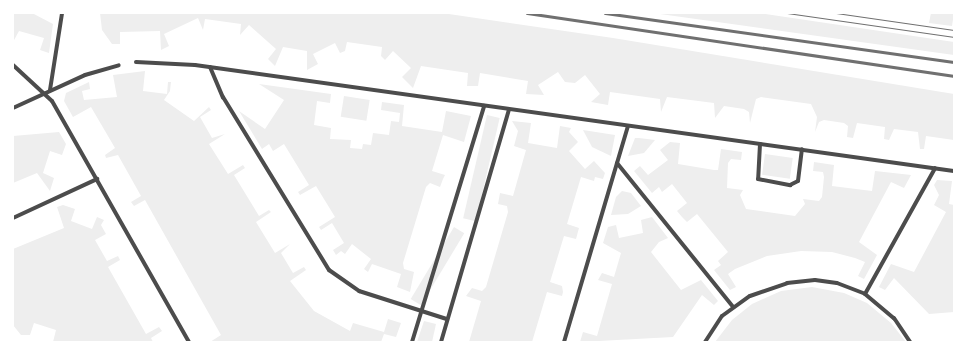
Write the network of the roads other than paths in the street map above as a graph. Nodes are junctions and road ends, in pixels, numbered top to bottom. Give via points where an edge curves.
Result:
1 (62, 13) edge
2 (136, 62) dead end
3 (13, 64) edge
4 (119, 65) dead end
5 (210, 67) junction
6 (50, 90) junction
7 (45, 93) junction
8 (484, 106) junction
9 (13, 108) edge
10 (509, 110) junction
11 (628, 126) junction
12 (760, 144) junction
13 (802, 149) junction
14 (617, 163) junction
15 (935, 168) junction
16 (954, 171) edge
17 (98, 179) junction
18 (13, 218) edge
19 (865, 294) junction
20 (733, 307) junction
21 (421, 311) junction
22 (448, 319) junction
23 (189, 342) edge
24 (412, 342) edge
25 (441, 342) edge
26 (564, 342) edge
27 (705, 342) edge
28 (910, 342) edge

1 - 6 street
2 - 5 street
3 - 7 street
4 - 6 street
5 - 8 street
5 - 21 street via 223,98 327,267 359,291
6 - 7 street
7 - 9 street
7 - 17 street
8 - 10 street
8 - 21 street
10 - 11 street
10 - 22 street
11 - 12 street
11 - 14 street
12 - 13 street
12 - 13 street via 758,179 792,186 798,180
13 - 15 street
14 - 20 street
14 - 26 street
15 - 16 street
15 - 19 street
17 - 18 street
17 - 23 street
19 - 20 street via 829,281 800,281 762,291
19 - 28 street via 894,318
20 - 27 street via 718,321
21 - 22 street
21 - 24 street
22 - 25 street

